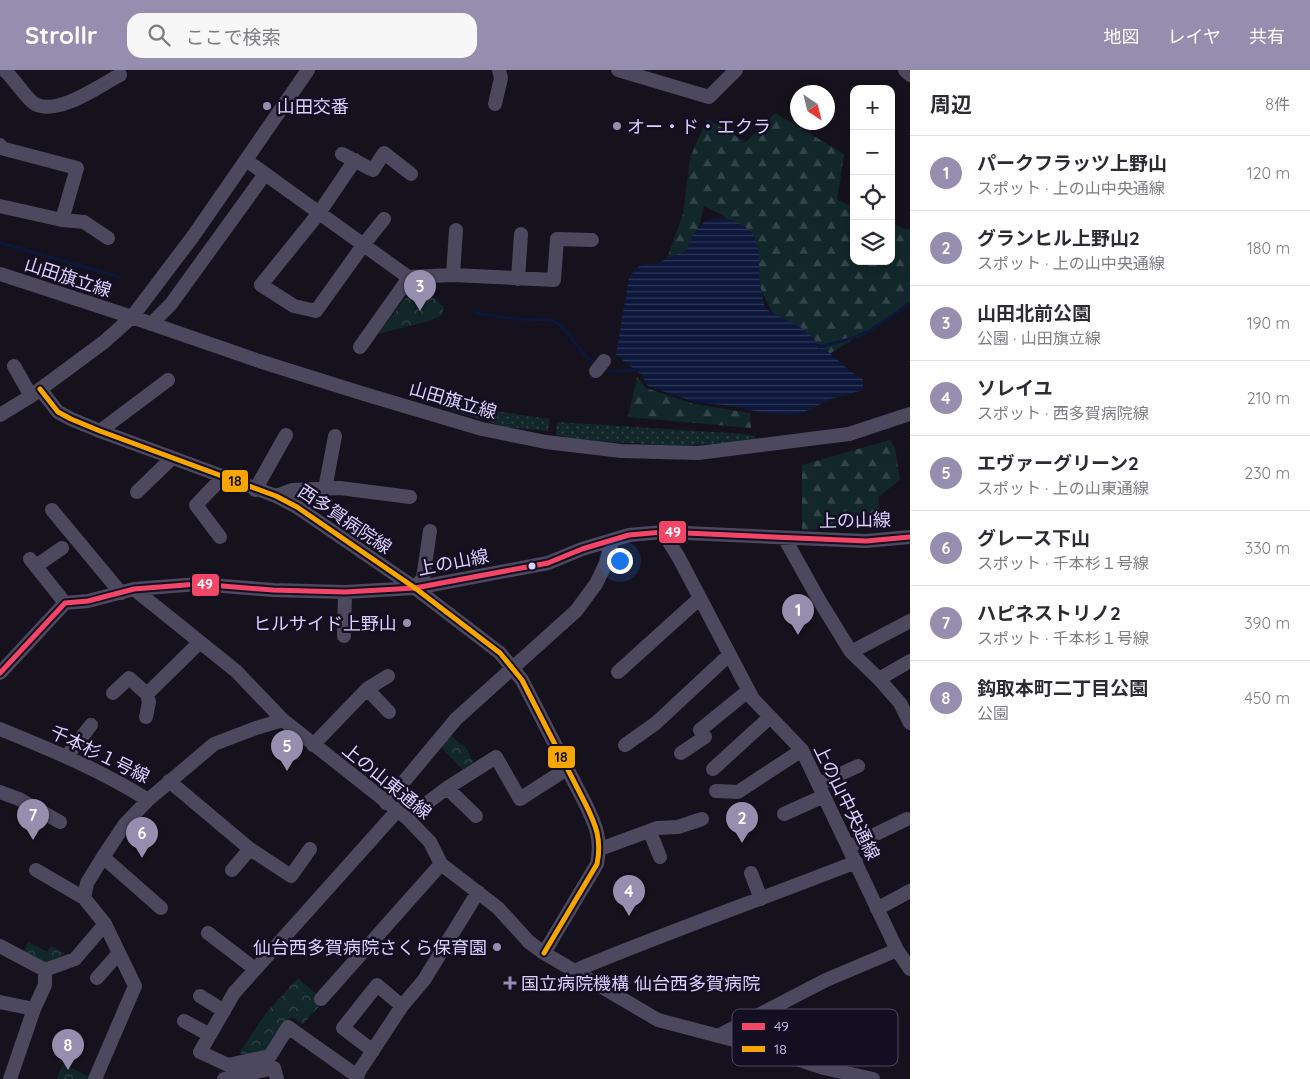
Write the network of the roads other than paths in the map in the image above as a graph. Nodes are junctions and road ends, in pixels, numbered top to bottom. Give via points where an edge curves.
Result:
1 (4, 70) edge
2 (308, 70) edge
3 (499, 70) edge
4 (618, 70) edge
5 (736, 70) edge
6 (905, 70) edge
7 (120, 75) dead end
8 (910, 75) edge
9 (495, 104) dead end
10 (0, 145) edge
11 (342, 154) dead end
12 (246, 160) junction
13 (355, 160) junction
14 (265, 174) junction
15 (411, 174) dead end
16 (0, 206) edge
17 (319, 214) junction
18 (384, 219) dead end
19 (62, 220) junction
20 (456, 230) dead end
21 (521, 234) dead end
22 (108, 238) dead end
23 (592, 240) dead end
24 (364, 244) junction
25 (0, 274) edge
26 (453, 275) junction
27 (408, 277) junction
28 (518, 278) junction
29 (132, 317) junction
30 (151, 324) junction
31 (360, 347) dead end
32 (14, 366) dead end
33 (168, 380) dead end
34 (35, 392) junction
35 (910, 414) edge
36 (0, 415) edge
37 (100, 432) junction
38 (286, 436) dead end
39 (335, 436) dead end
40 (172, 458) junction
41 (222, 478) junction
42 (325, 489) junction
43 (255, 490) junction
44 (138, 492) dead end
45 (276, 496) junction
46 (410, 497) dead end
47 (52, 510) dead end
48 (430, 531) dead end
49 (663, 532) junction
50 (220, 537) dead end
51 (910, 538) edge
52 (785, 539) junction
53 (612, 541) junction
54 (62, 548) dead end
55 (414, 588) junction
56 (128, 591) junction
57 (345, 592) junction
58 (700, 598) junction
59 (65, 603) junction
60 (910, 621) edge
61 (344, 636) dead end
62 (200, 642) junction
63 (851, 652) junction
64 (729, 656) junction
65 (910, 661) edge
66 (514, 669) junction
67 (618, 672) dead end
68 (0, 673) edge
69 (388, 676) dead end
70 (879, 679) junction
71 (367, 689) junction
72 (748, 691) junction
73 (113, 692) dead end
74 (147, 694) junction
75 (389, 712) dead end
76 (146, 717) dead end
77 (770, 717) junction
78 (283, 720) junction
79 (910, 723) edge
80 (91, 726) dead end
81 (0, 729) edge
82 (313, 745) junction
83 (625, 745) dead end
84 (802, 750) junction
85 (681, 753) dead end
86 (67, 756) junction
87 (858, 766) dead end
88 (568, 768) junction
89 (714, 769) dead end
90 (168, 781) junction
91 (447, 788) junction
92 (822, 790) junction
93 (716, 791) dead end
94 (0, 792) edge
95 (148, 800) junction
96 (397, 811) junction
97 (784, 814) dead end
98 (476, 816) dead end
99 (907, 819) dead end
100 (702, 820) dead end
101 (60, 822) dead end
102 (650, 832) junction
103 (849, 847) junction
104 (250, 849) junction
105 (310, 849) dead end
106 (600, 849) junction
107 (103, 857) junction
108 (660, 857) dead end
109 (856, 862) junction
110 (441, 864) junction
111 (36, 870) dead end
112 (232, 870) dead end
113 (751, 873) dead end
114 (478, 892) junction
115 (910, 892) edge
116 (84, 898) junction
117 (761, 898) junction
118 (161, 908) dead end
119 (878, 909) junction
120 (105, 924) junction
121 (208, 933) dead end
122 (0, 946) edge
123 (897, 950) junction
124 (119, 953) junction
125 (544, 953) junction
126 (255, 969) junction
127 (910, 969) edge
128 (45, 970) junction
129 (574, 971) junction
130 (97, 978) dead end
131 (200, 996) dead end
132 (320, 999) dead end
133 (0, 1002) edge
134 (402, 1006) junction
135 (34, 1009) junction
136 (770, 1009) edge
137 (224, 1011) junction
138 (184, 1021) dead end
139 (732, 1029) edge
140 (210, 1035) junction
141 (718, 1036) junction
142 (732, 1040) edge
143 (373, 1051) junction
144 (817, 1066) edge
145 (356, 1078) edge
146 (10, 1079) edge
147 (95, 1079) edge
148 (224, 1079) edge
149 (277, 1079) edge
150 (873, 1079) edge

1 - 7 street via 35,104 50,106 69,102
2 - 12 street
3 - 9 street via 501,78
4 - 5 street via 709,97
6 - 8 street
10 - 19 street via 1,148 77,168
11 - 13 street
12 - 14 street
12 - 29 street
13 - 15 street via 373,170 384,153
13 - 17 street
14 - 17 street
14 - 30 street via 171,304
16 - 19 street
17 - 24 street
17 - 24 street via 261,285 294,306 316,311
18 - 24 street
19 - 22 street via 84,222
20 - 26 street
21 - 28 street
23 - 28 street via 557,239 554,280
24 - 27 street
25 - 29 street, 山田旗立線
26 - 27 street
26 - 28 street
27 - 31 street
29 - 30 street, 山田旗立線
29 - 34 street via 104,342
30 - 35 street, 山田旗立線 via 259,361 482,429 546,442 621,451 698,453 849,434
32 - 34 street, 西多賀病院線
33 - 37 street
34 - 36 street
34 - 37 street, 西多賀病院線 via 58,412
37 - 40 street, 西多賀病院線
38 - 43 street
39 - 42 street
40 - 41 street, 西多賀病院線
40 - 44 street
41 - 43 street, 西多賀病院線
41 - 50 street via 196,505
42 - 45 street via 292,490
42 - 46 street
43 - 45 street, 西多賀病院線
45 - 55 street, 西多賀病院線
47 - 56 street, 上の山東通線
48 - 55 street via 423,578
49 - 52 street, 上の山線
49 - 53 street, 上の山線 via 629,535
49 - 58 street, 上の山中央通線
51 - 52 street, 上の山線 via 866,541
52 - 63 street
53 - 55 street, 上の山線 via 548,563
53 - 66 street via 596,584 576,611
54 - 59 street via 33,562
55 - 57 street, 上の山線
55 - 66 street, 西多賀病院線 via 500,653
56 - 57 street, 上の山線 via 198,584
56 - 59 street, 上の山線
56 - 62 street, 上の山東通線
57 - 61 street
58 - 64 street, 上の山中央通線
58 - 67 street
59 - 68 street
60 - 63 street
62 - 74 street
62 - 78 street, 上の山東通線 via 236,670
63 - 70 street
64 - 72 street, 上の山中央通線
64 - 83 street via 656,723
65 - 70 street
66 - 88 street, 西多賀病院線
66 - 96 street via 456,719
69 - 71 street
70 - 79 street via 900,703
71 - 75 street
71 - 82 street
72 - 77 street, 上の山中央通線
72 - 85 street via 700,730 705,737
73 - 74 street via 129,678
74 - 76 street
77 - 84 street, 上の山中央通線
77 - 89 street
78 - 82 street, 上の山東通線
78 - 90 street, 千本杉１号線 via 214,744
80 - 86 street
81 - 86 street, 千本杉１号線
82 - 96 street, 上の山東通線
84 - 92 street, 上の山中央通線
84 - 93 street via 738,792
86 - 95 street, 千本杉１号線 via 124,784
87 - 92 street
88 - 91 street via 520,799 496,757
88 - 106 street, 西多賀病院線 via 595,824
90 - 95 street, 千本杉１号線
90 - 104 street
91 - 96 street
91 - 98 street
92 - 97 street
92 - 103 street, 上の山中央通線
94 - 101 street
95 - 107 street via 125,824
96 - 110 street, 上の山東通線 via 430,842
96 - 126 street
99 - 103 street
100 - 102 street
102 - 106 street
102 - 108 street
103 - 109 street, 上の山中央通線
104 - 105 street via 291,876
104 - 112 street
106 - 125 street via 596,864
107 - 116 street via 87,883
107 - 118 street
109 - 117 street
109 - 119 street, 上の山中央通線
110 - 114 street, 上の山東通線
110 - 132 street
111 - 116 street
113 - 117 street
114 - 125 street, 上の山東通線
114 - 134 street via 424,980
115 - 119 street
116 - 120 street
117 - 129 street
119 - 123 street, 上の山中央通線
120 - 124 street
120 - 128 street via 76,959
121 - 126 street
122 - 128 street
123 - 127 street, 上の山中央通線
123 - 136 street via 826,980
124 - 130 street
124 - 147 street via 135,986
125 - 129 street, 上の山東通線
126 - 137 street via 234,993
128 - 135 street via 45,985
129 - 141 street, 上の山東通線 via 658,1020
131 - 137 street
133 - 135 street
134 - 143 street
134 - 143 street via 377,985 343,1028
135 - 146 street
137 - 140 street
138 - 140 street
139 - 141 street
140 - 145 street via 200,1052 228,1065 270,1056 288,1028
141 - 142 street, 上の山東通線
143 - 145 street
144 - 150 street, 上の山東通線
148 - 149 street via 274,1068

